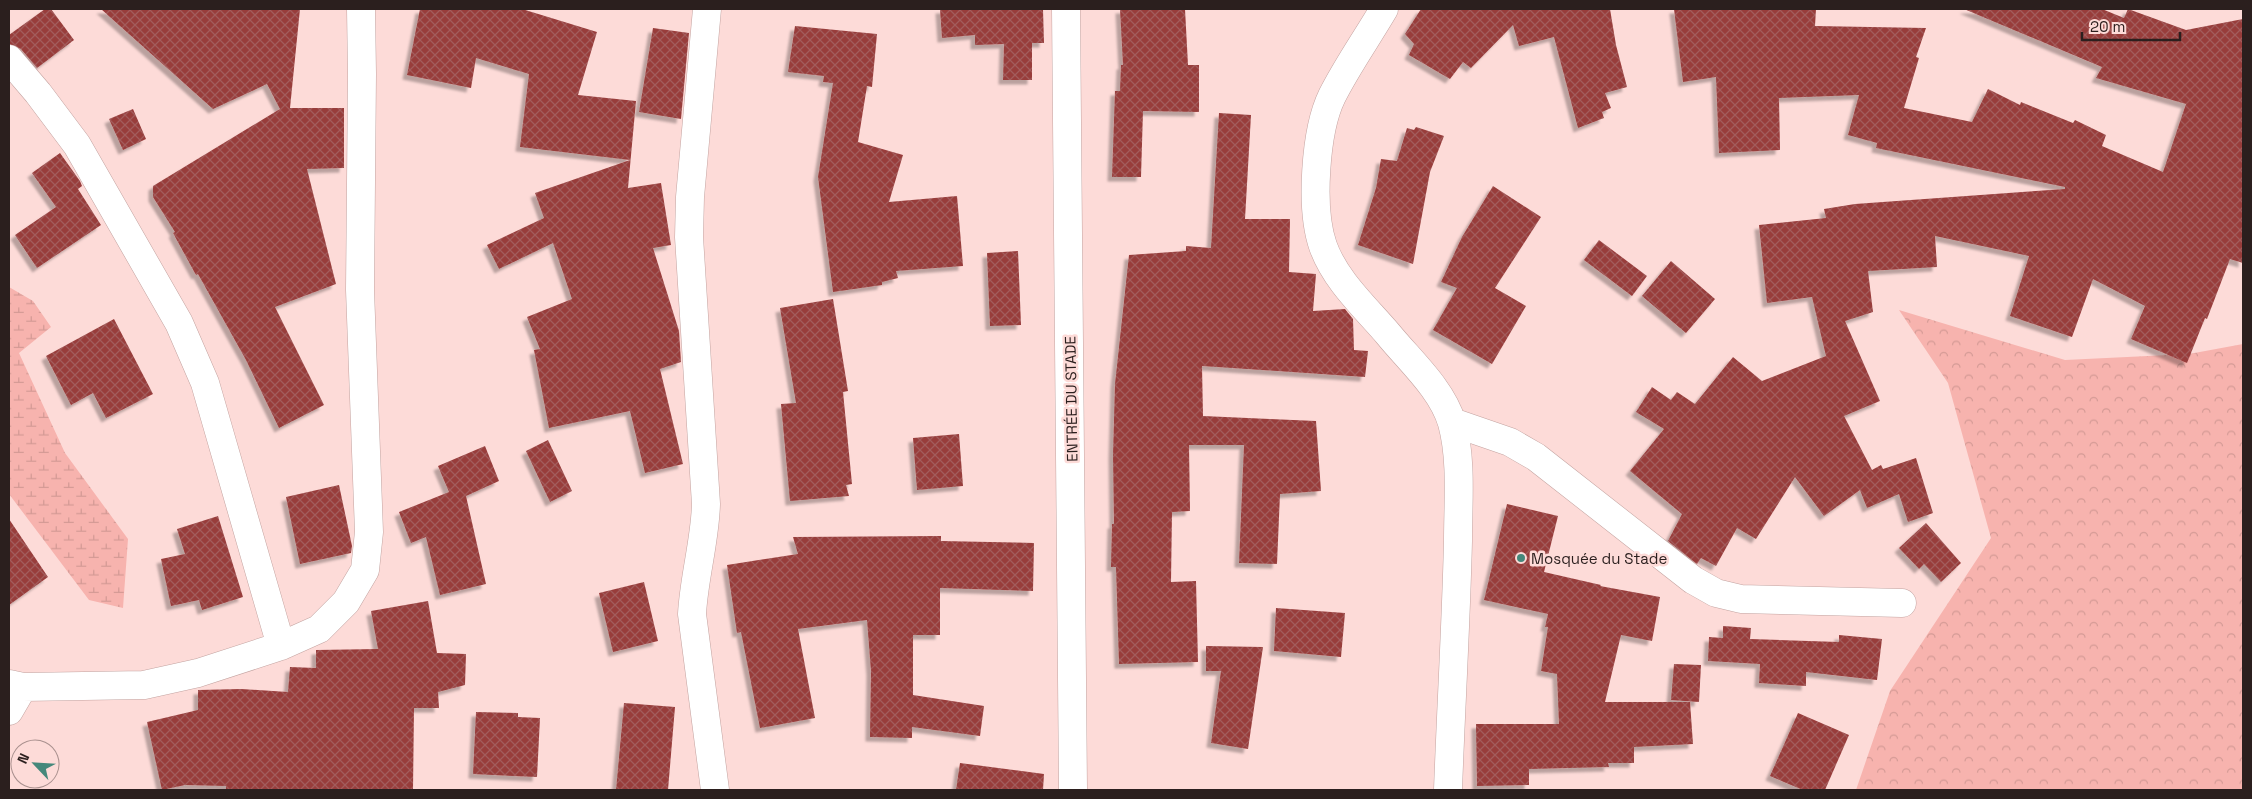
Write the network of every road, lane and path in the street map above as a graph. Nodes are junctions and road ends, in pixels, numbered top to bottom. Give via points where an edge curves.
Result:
1 (361, 9) edge
2 (706, 9) edge
3 (1066, 9) edge
4 (1384, 9) edge
5 (9, 59) edge
6 (1452, 422) junction
7 (1902, 603) dead end
8 (282, 646) junction
9 (16, 685) edge
10 (9, 711) edge
11 (716, 790) edge
12 (1073, 790) edge
13 (1448, 790) edge

1 - 8 street via 360,290 369,532 365,570 346,602 319,630
2 - 11 street via 689,237 706,504 692,614
3 - 12 street, ENTRÉE DU STADE
4 - 6 street via 1332,98 1318,145 1316,202 1323,246 1340,279 1438,394
5 - 8 street via 77,145 179,323 205,383
6 - 7 street via 1510,442 1536,456 1693,580 1716,593 1740,599
6 - 13 street via 1458,467 1457,610
8 - 9 street via 198,673 144,685
9 - 10 street

